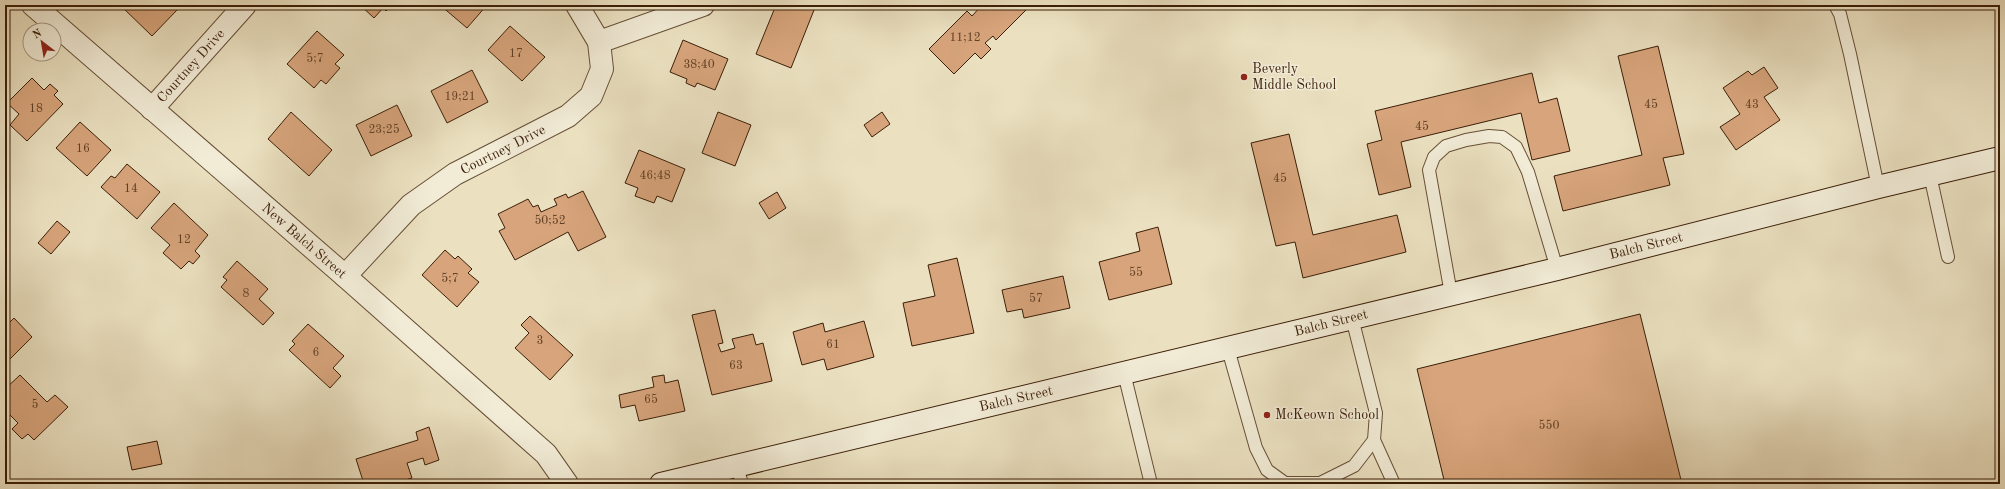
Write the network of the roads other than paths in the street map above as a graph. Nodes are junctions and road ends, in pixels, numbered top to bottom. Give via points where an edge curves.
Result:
1 (33, 5) edge
2 (245, 5) edge
3 (577, 5) edge
4 (703, 5) edge
5 (1835, 5) edge
6 (599, 42) junction
7 (152, 109) junction
8 (2000, 158) edge
9 (1930, 175) junction
10 (1878, 187) junction
11 (1948, 257) dead end
12 (1557, 269) junction
13 (345, 276) junction
14 (1451, 294) junction
15 (1352, 318) junction
16 (1228, 349) junction
17 (1124, 373) junction
18 (1374, 440) junction
19 (740, 475) edge
20 (567, 484) edge
21 (661, 484) edge
22 (1151, 484) edge
23 (1394, 484) edge

1 - 7 street, New Balch Street
2 - 7 street, Courtney Drive
3 - 6 street, Courtney Drive
4 - 6 street
5 - 10 lane via 1840,14 1850,54
6 - 13 street, Courtney Drive via 602,69 591,96 568,116 455,174 411,205
7 - 13 street, New Balch Street
8 - 9 street, Balch Street
9 - 10 street, Balch Street
9 - 11 lane
10 - 12 street, Balch Street
12 - 14 street, Balch Street
12 - 14 lane via 1528,172 1516,147 1502,137 1489,136 1466,140 1446,146 1434,157 1429,170
13 - 20 street, New Balch Street via 546,454
14 - 15 street, Balch Street
15 - 16 street, Balch Street
15 - 18 lane via 1376,413
16 - 17 street, Balch Street
16 - 18 lane via 1256,448 1266,470 1285,483 1320,483 1327,480 1354,466
17 - 19 street, Balch Street
17 - 22 lane
18 - 23 lane
19 - 21 street, Balch Street

